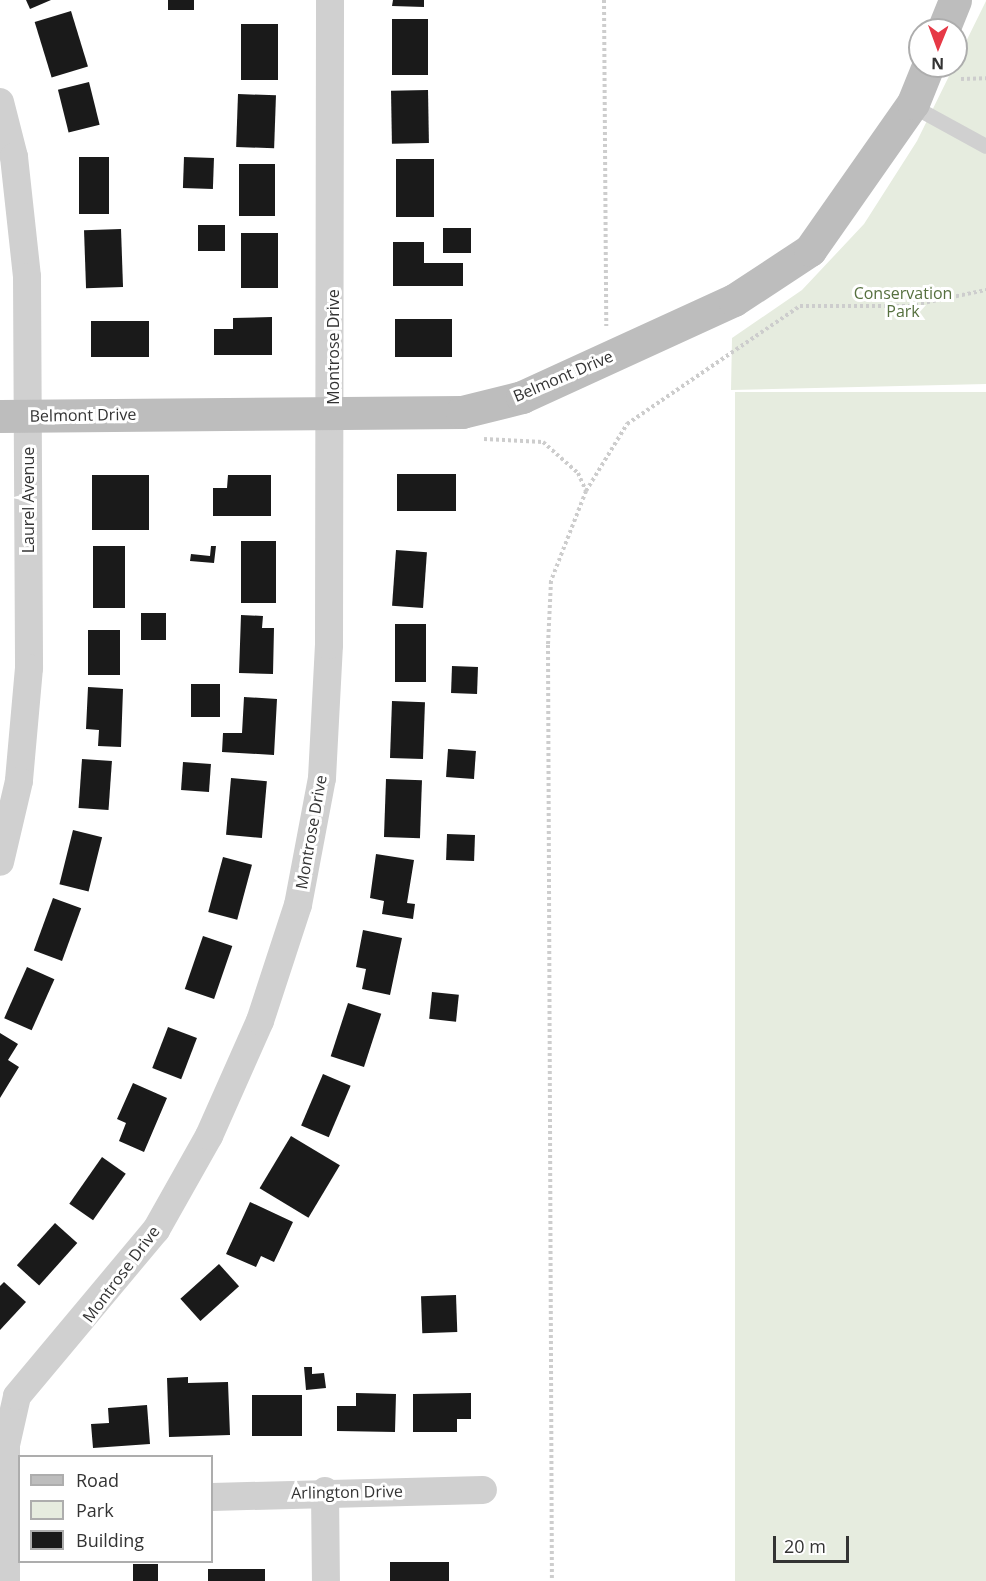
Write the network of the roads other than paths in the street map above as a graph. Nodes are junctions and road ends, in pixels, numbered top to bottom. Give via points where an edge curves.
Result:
1 (330, 0) edge
2 (956, 0) edge
3 (948, 18) edge
4 (923, 78) edge
5 (0, 102) edge
6 (911, 105) junction
7 (986, 146) edge
8 (333, 413) junction
9 (14, 416) edge
10 (0, 862) edge
11 (483, 1490) dead end
12 (325, 1491) junction
13 (213, 1497) edge
14 (9, 1530) edge
15 (6, 1581) edge
16 (326, 1581) edge

1 - 8 street, Montrose Drive
2 - 3 street
4 - 6 street, Belmont Drive
5 - 9 street, Laurel Avenue via 22,215
6 - 7 lane
6 - 8 street, Belmont Drive via 810,250 734,300 522,397 462,412
8 - 9 street, Belmont Drive
8 - 14 street, Montrose Drive via 322,778 297,905 260,1020 209,1136 162,1220 78,1329 17,1396 6,1445
9 - 10 street, Laurel Avenue via 26,722
11 - 12 street, Arlington Drive
12 - 13 street, Arlington Drive
12 - 16 street
14 - 15 street, Montrose Drive

